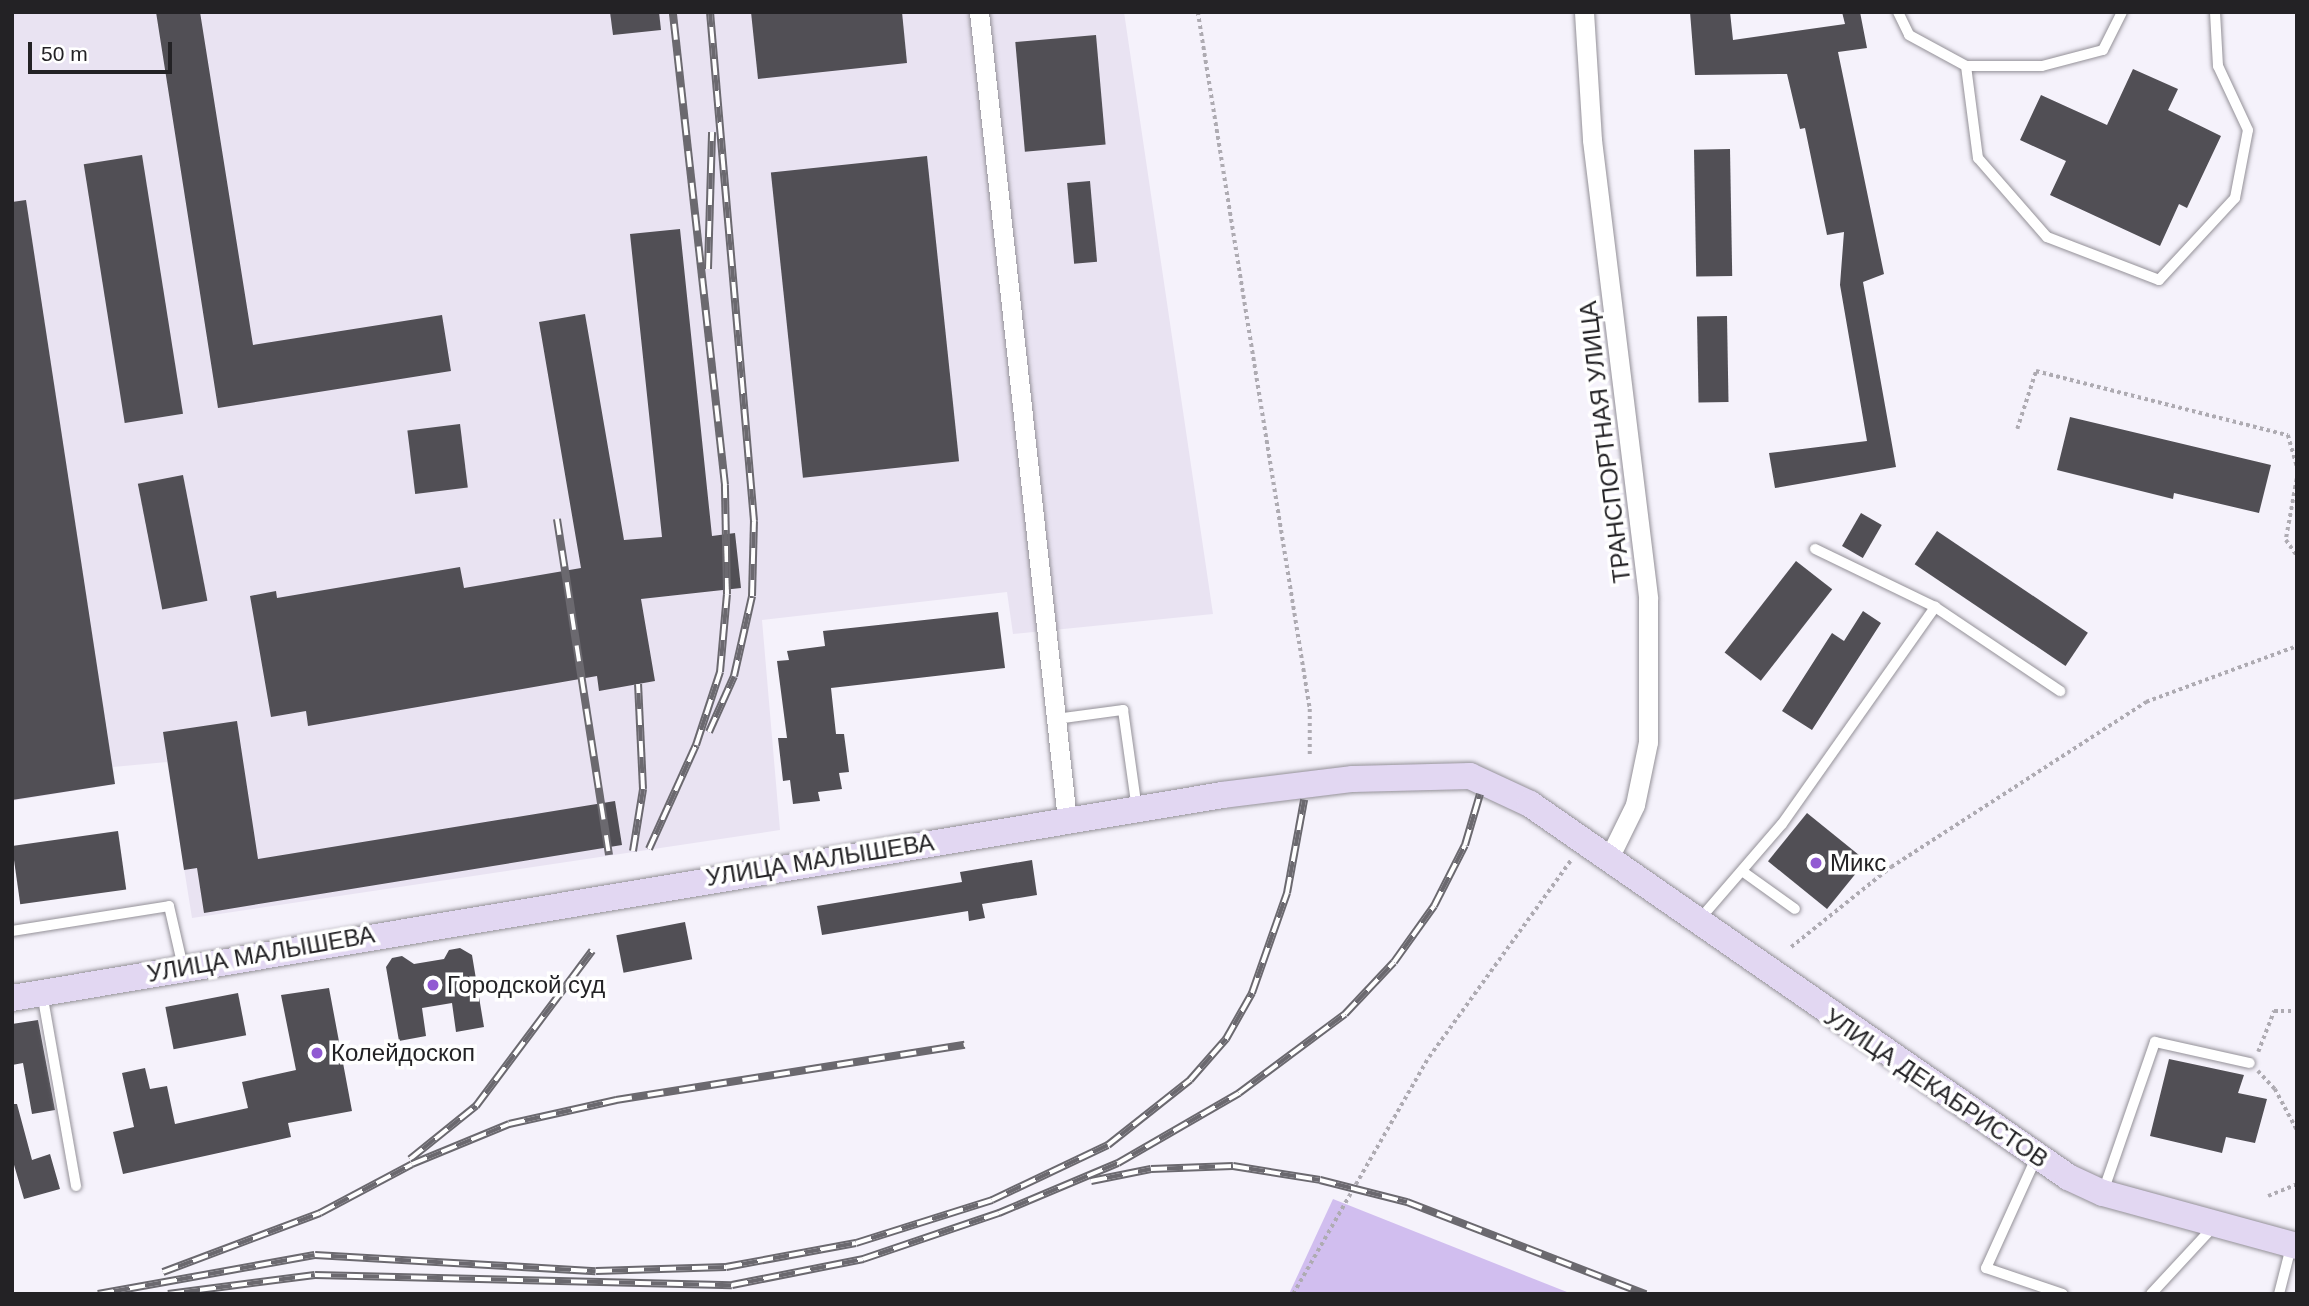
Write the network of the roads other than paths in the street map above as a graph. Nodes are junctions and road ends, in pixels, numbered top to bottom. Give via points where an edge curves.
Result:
1 (979, 12) edge
2 (1584, 12) edge
3 (1898, 12) edge
4 (2122, 12) edge
5 (2215, 12) edge
6 (1966, 66) junction
7 (1815, 549) dead end
8 (1935, 607) junction
9 (2060, 691) dead end
10 (1056, 719) junction
11 (1137, 809) junction
12 (1066, 820) junction
13 (1608, 860) junction
14 (1742, 871) junction
15 (1795, 909) dead end
16 (1696, 923) junction
17 (12, 930) edge
18 (183, 968) junction
19 (42, 993) junction
20 (12, 998) edge
21 (2250, 1063) road end
22 (2036, 1157) junction
23 (76, 1186) dead end
24 (2103, 1193) junction
25 (2215, 1225) junction
26 (2294, 1245) edge
27 (2063, 1294) edge
28 (2151, 1294) edge
29 (2279, 1294) edge

1 - 10 street
2 - 13 street, ТРАНСПОРТНАЯ УЛИЦА via 1592,140 1648,599 1648,742 1635,804
3 - 6 lane via 1909,35
4 - 6 lane via 2103,50 2042,66
5 - 6 lane via 2218,66 2248,130 2235,198 2159,280 2047,237 1978,158
7 - 8 lane
8 - 9 lane
8 - 14 lane via 1782,824
10 - 11 lane via 1123,710
10 - 12 street
11 - 12 main road, УЛИЦА МАЛЫШЕВА
11 - 13 main road, УЛИЦА МАЛЫШЕВА via 1432,773 1498,785
12 - 18 main road, УЛИЦА МАЛЫШЕВА
13 - 16 main road, УЛИЦА ДЕКАБРИСТОВ
14 - 15 lane
14 - 16 lane
16 - 22 main road, УЛИЦА ДЕКАБРИСТОВ
17 - 18 lane via 169,906
18 - 19 main road, УЛИЦА МАЛЫШЕВА
19 - 20 main road, УЛИЦА МАЛЫШЕВА
19 - 23 lane
21 - 24 lane via 2155,1042
22 - 24 main road, УЛИЦА ДЕКАБРИСТОВ
22 - 27 lane via 1986,1268
24 - 25 main road, УЛИЦА ДЕКАБРИСТОВ
25 - 26 main road, УЛИЦА ДЕКАБРИСТОВ
25 - 28 lane
26 - 29 lane

